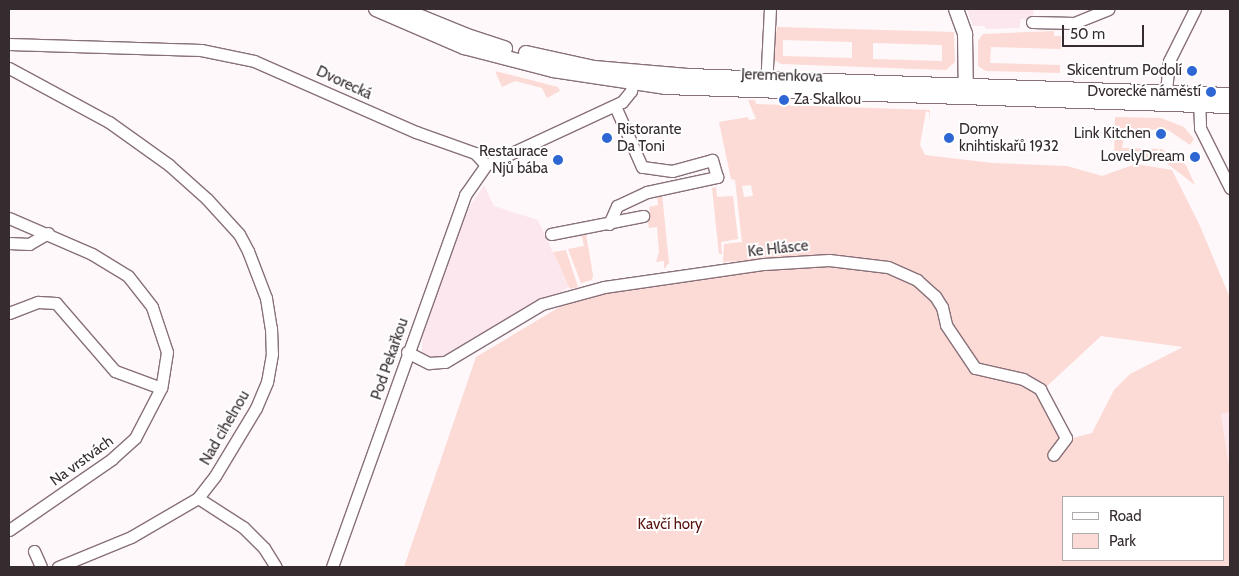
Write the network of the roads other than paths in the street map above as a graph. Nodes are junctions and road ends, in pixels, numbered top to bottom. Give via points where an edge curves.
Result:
1 (376, 9) edge
2 (401, 9) edge
3 (770, 9) edge
4 (956, 9) edge
5 (1108, 9) edge
6 (1195, 9) edge
7 (1032, 22) dead end
8 (9, 44) edge
9 (9, 68) edge
10 (634, 78) junction
11 (766, 86) junction
12 (966, 93) junction
13 (1230, 95) edge
14 (1165, 99) junction
15 (1199, 100) junction
16 (615, 106) junction
17 (1230, 106) edge
18 (486, 165) junction
19 (1230, 188) edge
20 (643, 216) dead end
21 (9, 218) edge
22 (610, 224) junction
23 (48, 233) junction
24 (551, 234) dead end
25 (9, 243) edge
26 (9, 313) edge
27 (407, 352) junction
28 (161, 388) junction
29 (1053, 455) dead end
30 (198, 498) junction
31 (9, 530) edge
32 (34, 550) dead end
33 (41, 567) edge
34 (58, 567) edge
35 (276, 567) edge
36 (332, 567) edge

1 - 10 street, Jeremenkova via 464,47 554,70
2 - 10 street, Jeremenkova via 502,47
3 - 11 street
4 - 12 street via 965,34
5 - 7 street via 1074,22
6 - 14 street via 1169,61
8 - 18 street, Dvorecká via 201,50 254,61 416,132 475,152
9 - 30 street, Nad cihelnou via 109,122 169,165 239,234 258,274 271,328 272,354 267,382 225,461
10 - 11 street, Jeremenkova
10 - 16 street via 627,96
11 - 12 street, Jeremenkova
12 - 14 street, Jeremenkova
13 - 15 street
14 - 15 street, Jeremenkova
15 - 17 street
15 - 19 street via 1200,128
16 - 18 street
16 - 22 street via 642,167 672,170 712,160 717,177 647,192 617,206
18 - 27 street, Pod Pekařkou via 465,195 455,217
20 - 22 street
21 - 23 street, Na vrstvách
22 - 24 street
23 - 25 street via 29,244
23 - 28 street, Na vrstvách via 121,271 144,294 158,320 166,346
26 - 28 street via 38,302 56,303 115,370
27 - 29 street, Ke Hlásce via 424,361 442,363 542,304 604,287 764,264 829,260 888,267 918,280 935,296 946,324 974,368 1023,378 1040,389 1066,438
27 - 36 street, Pod Pekařkou
28 - 31 street, Na vrstvách via 149,416 128,446
30 - 34 street, Nad cihelnou via 131,537
30 - 35 street via 243,527 264,548
32 - 33 street

